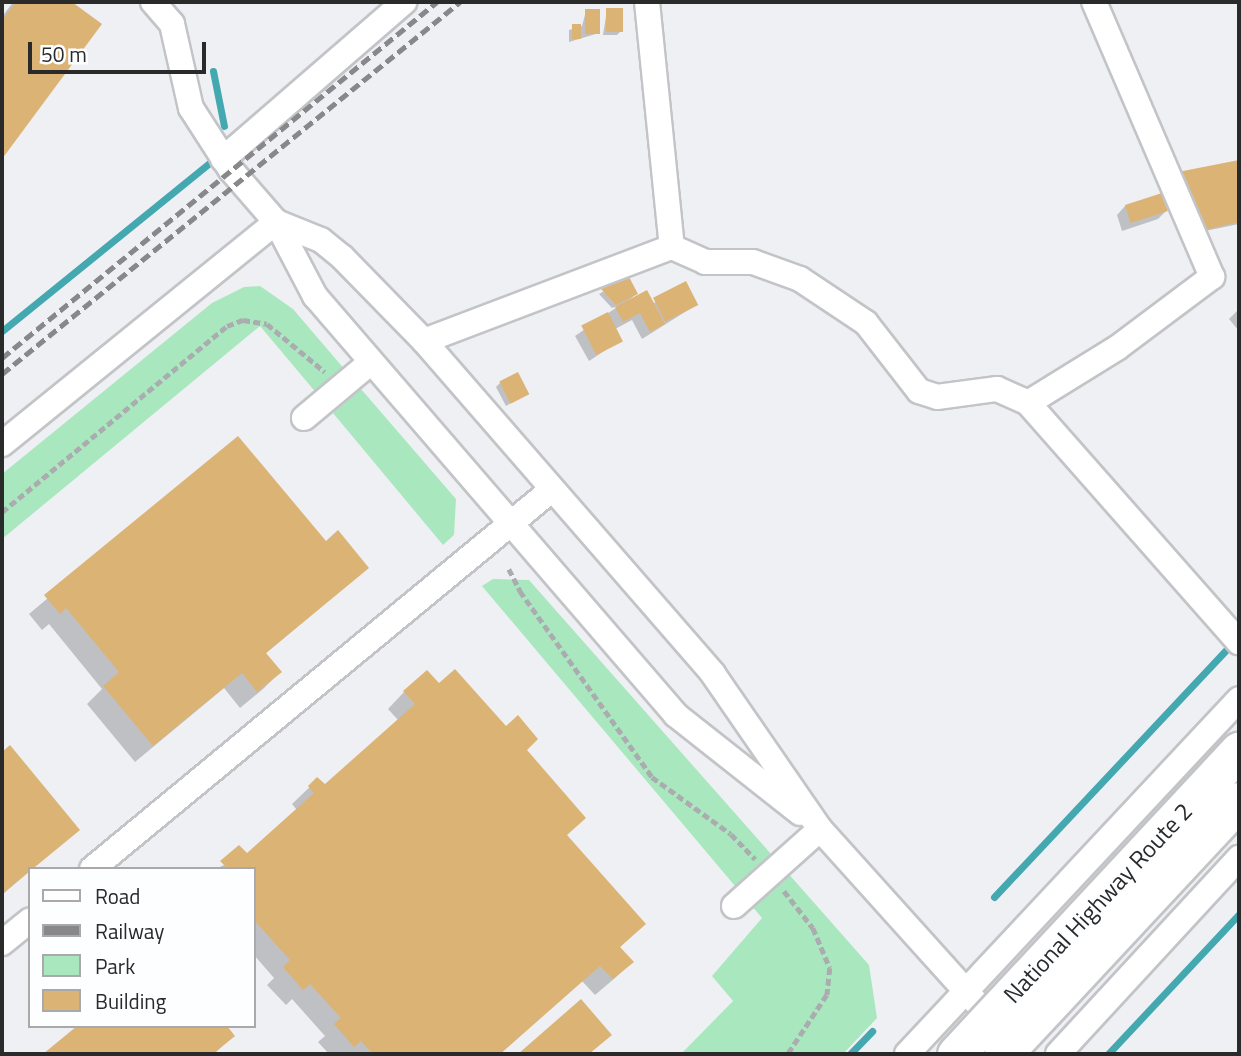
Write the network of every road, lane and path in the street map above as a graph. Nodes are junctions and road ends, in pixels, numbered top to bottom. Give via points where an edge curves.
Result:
1 (153, 2) edge
2 (404, 2) edge
3 (647, 2) edge
4 (1094, 2) edge
5 (223, 159) junction
6 (276, 222) junction
7 (672, 247) junction
8 (424, 341) junction
9 (371, 362) junction
10 (342, 386) junction
11 (1028, 403) junction
12 (304, 418) dead end
13 (2, 444) edge
14 (550, 491) junction
15 (2, 512) edge
16 (508, 525) junction
17 (509, 569) dead end
18 (1239, 642) edge
19 (1239, 699) edge
20 (1239, 751) edge
21 (1239, 801) edge
22 (820, 829) junction
23 (1239, 858) edge
24 (94, 867) edge
25 (770, 874) junction
26 (734, 906) dead end
27 (28, 922) edge
28 (2, 943) edge
29 (966, 992) junction
30 (788, 1054) edge
31 (907, 1054) edge
32 (957, 1054) edge
33 (1003, 1054) edge
34 (1023, 1054) edge
35 (1058, 1054) edge

1 - 5 street via 172,24 191,108
2 - 5 street
3 - 7 street
4 - 11 street via 1212,277 1117,348
5 - 6 street
6 - 8 street via 321,240
6 - 9 street via 316,296
6 - 13 street
7 - 8 street
7 - 11 street via 705,262 753,262 800,279 866,323 919,391 937,397 997,389
8 - 14 street
9 - 10 street
9 - 16 street
10 - 12 street
10 - 15 path via 267,324 243,320 227,326
11 - 18 street
14 - 16 street
14 - 22 street via 713,674
16 - 22 street via 676,715
16 - 24 street
17 - 25 path via 520,592 652,777 731,834
19 - 29 street
20 - 32 highway, National Highway Route 2, bridge
21 - 33 highway, National Highway Route 2, bridge
22 - 25 street
22 - 29 street
23 - 35 street
25 - 26 street
25 - 30 path via 813,928 830,968 827,995
27 - 28 street
29 - 31 street
29 - 34 street

